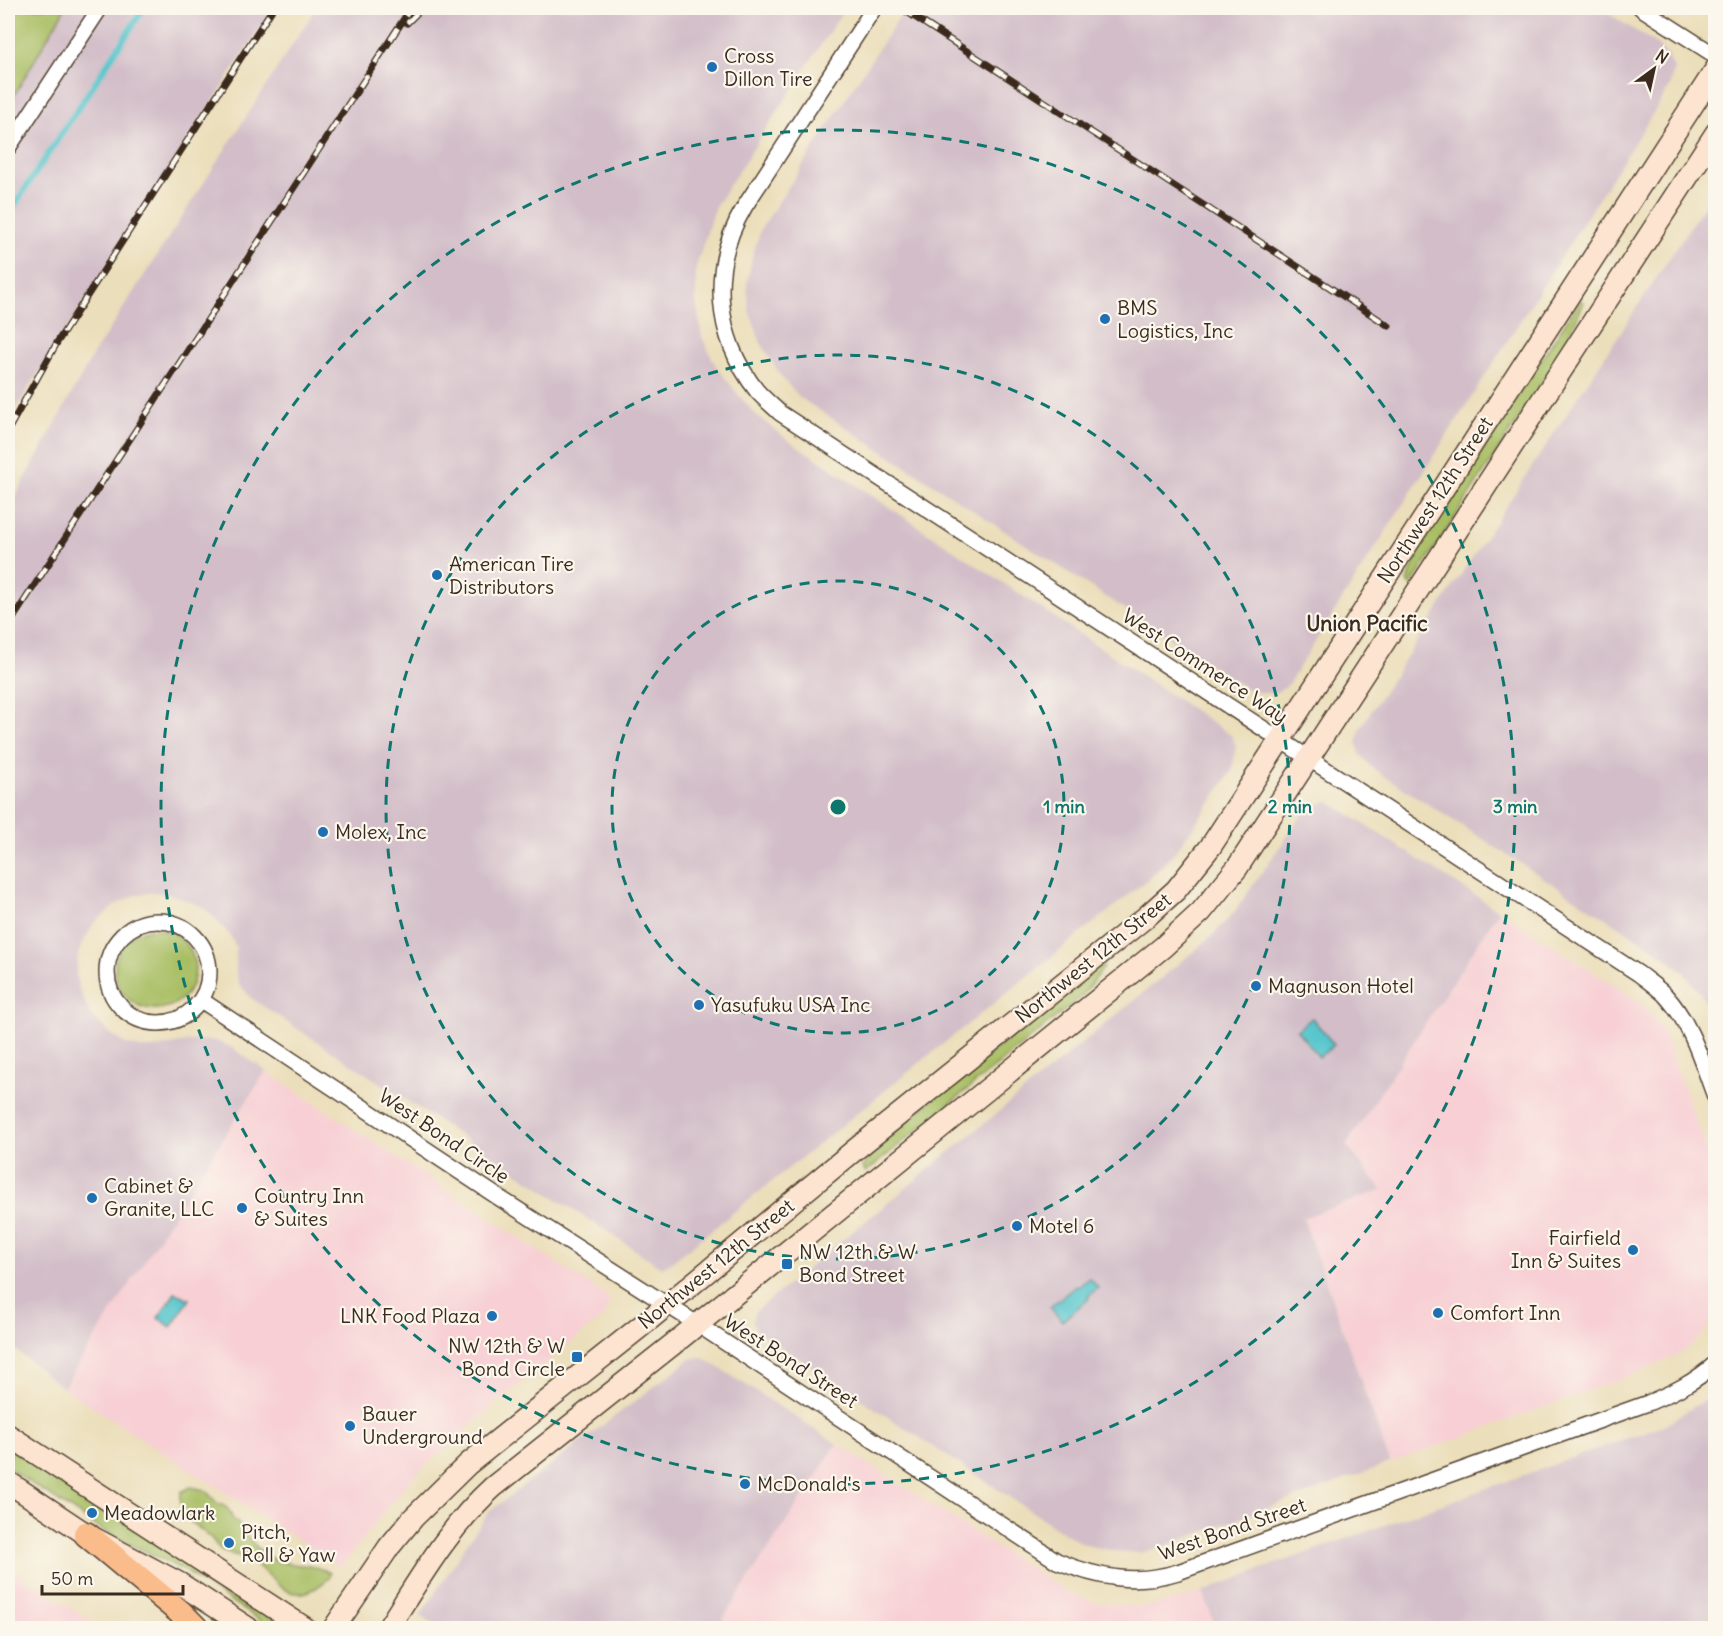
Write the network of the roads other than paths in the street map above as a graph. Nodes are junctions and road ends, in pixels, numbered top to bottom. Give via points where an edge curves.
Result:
1 (100, 8) edge
2 (874, 8) edge
3 (1641, 8) edge
4 (1716, 56) edge
5 (1716, 69) edge
6 (1716, 133) edge
7 (8, 148) edge
8 (1279, 740) junction
9 (1308, 759) junction
10 (201, 1000) junction
11 (1716, 1099) edge
12 (666, 1304) junction
13 (697, 1324) junction
14 (1716, 1363) edge
15 (8, 1434) edge
16 (8, 1482) edge
17 (86, 1534) junction
18 (196, 1629) edge
19 (248, 1629) edge
20 (305, 1629) edge
21 (334, 1629) edge
22 (388, 1629) edge

1 - 7 street
2 - 8 street, West Commerce Way via 745,206 727,244 720,275 720,304 731,349 742,370 759,394 780,413
3 - 4 street
5 - 8 main road, Northwest 12th Street
6 - 9 main road, Northwest 12th Street
8 - 9 street, West Commerce Way
8 - 12 main road, Northwest 12th Street via 1211,846 1176,890
9 - 11 street, West Commerce Way via 1663,993 1690,1033
9 - 13 main road, Northwest 12th Street via 1237,867 1201,912
10 - 10 street via 208,985 206,953 185,929 170,922 154,921 124,933 113,945 105,970 112,997 123,1011 156,1024 173,1022
10 - 12 street, West Bond Circle
12 - 13 street, West Bond Street
12 - 21 main road, Northwest 12th Street via 438,1492 389,1547
13 - 14 street, West Bond Street via 1058,1562 1126,1580 1178,1572 1638,1407 1678,1390
13 - 22 main road, Northwest 12th Street via 472,1506 429,1563
15 - 20 main road
16 - 17 main road
17 - 18 main road
17 - 19 main road via 179,1583

